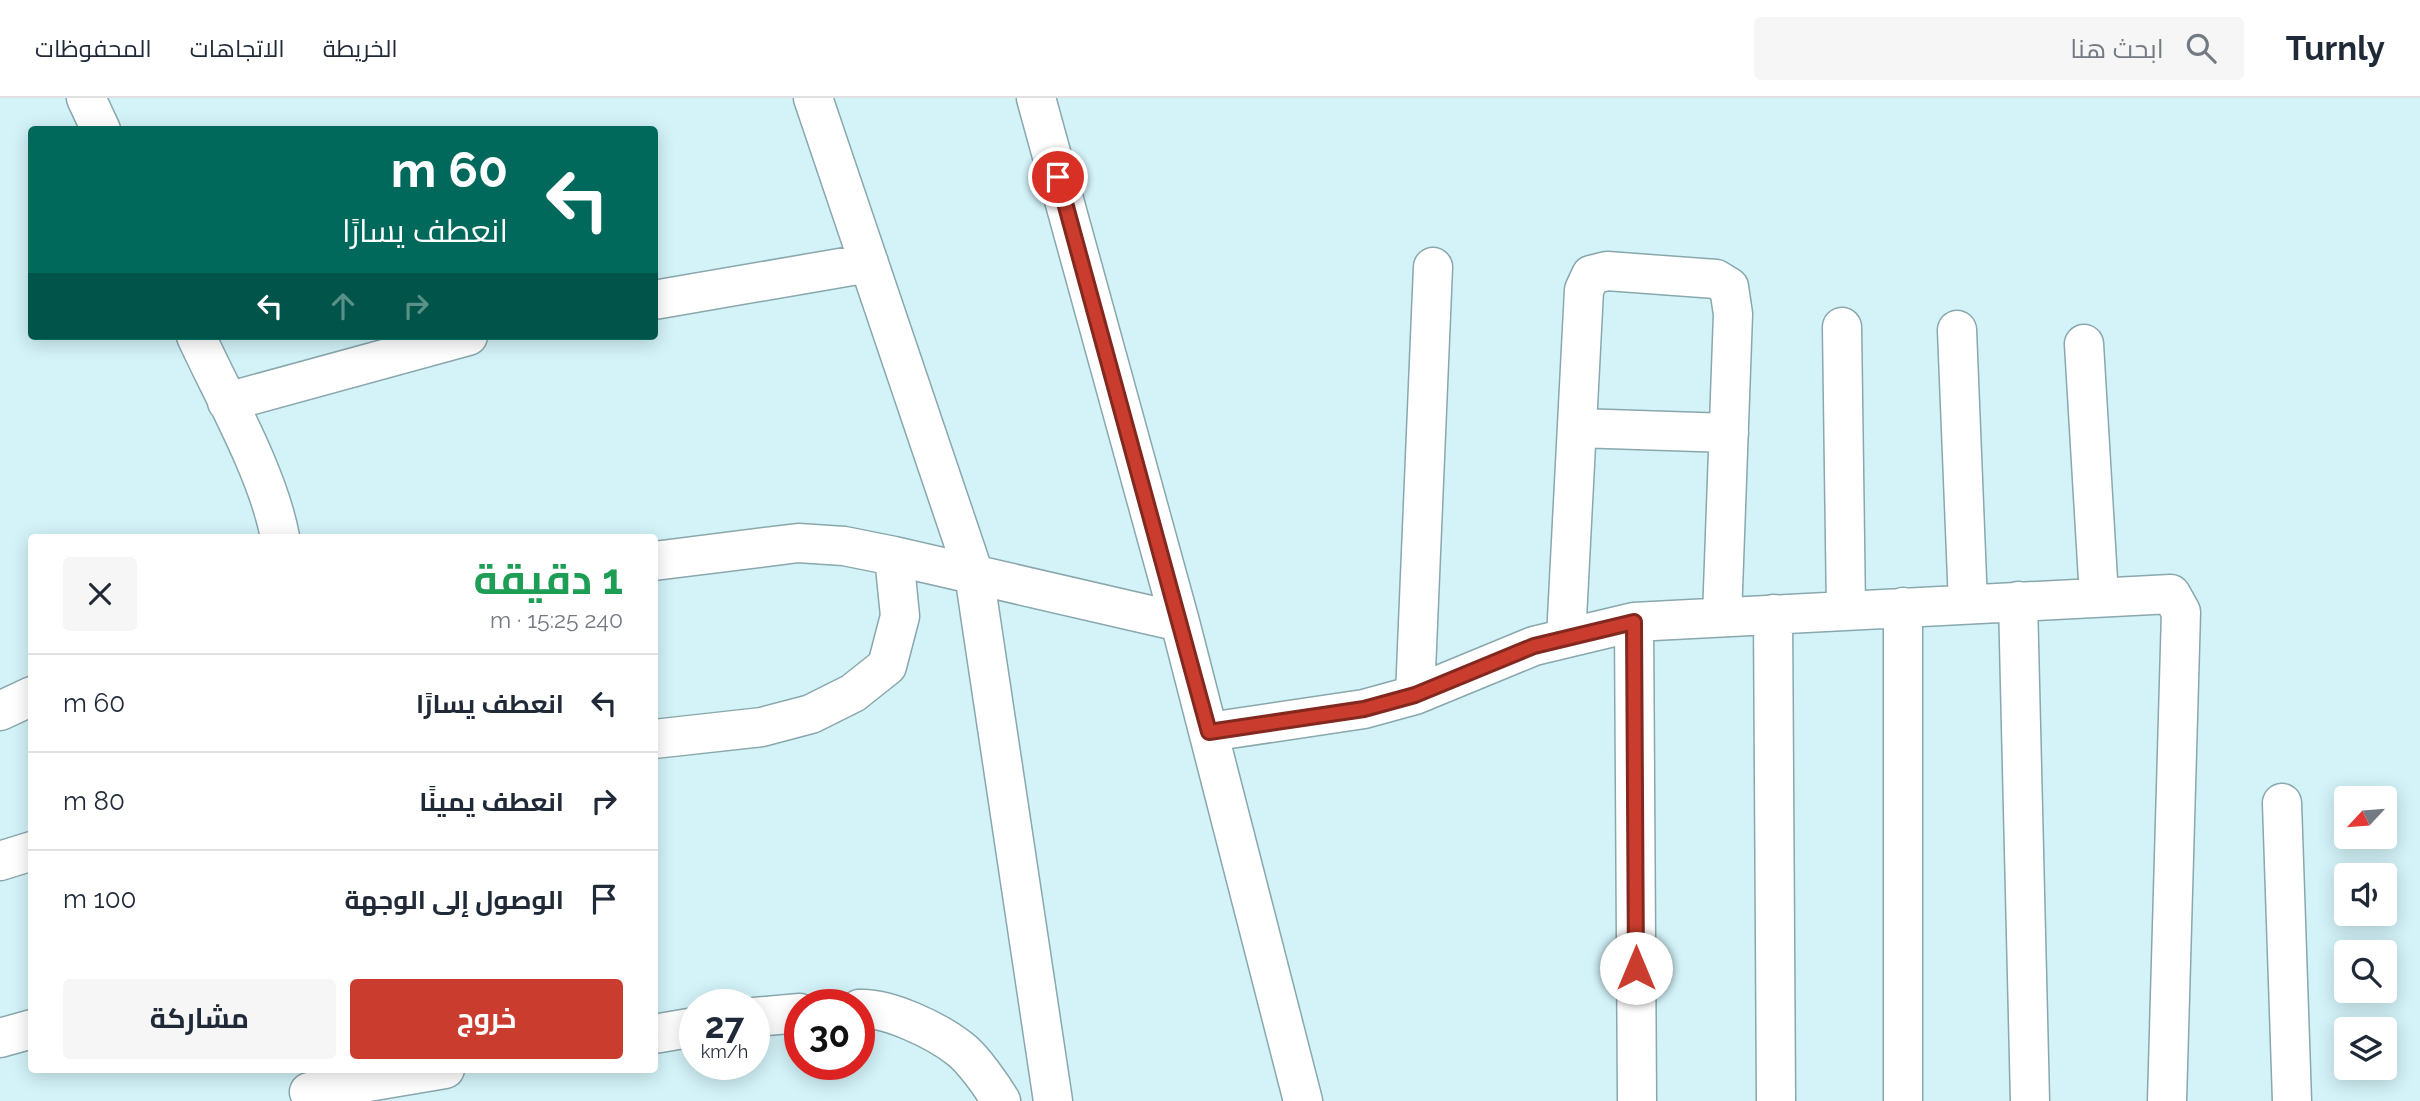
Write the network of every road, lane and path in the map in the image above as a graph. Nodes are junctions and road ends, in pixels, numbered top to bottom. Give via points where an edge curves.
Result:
1 (86, 98) edge
2 (813, 98) edge
3 (1036, 98) edge
4 (99, 126) edge
5 (869, 263) junction
6 (1433, 267) dead end
7 (658, 299) edge
8 (1842, 327) dead end
9 (1957, 330) dead end
10 (198, 340) edge
11 (453, 340) edge
12 (2084, 344) dead end
13 (227, 402) junction
14 (1577, 428) junction
15 (1729, 433) junction
16 (279, 534) edge
17 (894, 556) junction
18 (658, 560) edge
19 (974, 574) junction
20 (2099, 597) junction
21 (2018, 601) junction
22 (1968, 604) junction
23 (1903, 607) junction
24 (1846, 611) junction
25 (1773, 614) junction
26 (1722, 617) junction
27 (1180, 622) junction
28 (1634, 622) junction
29 (1566, 638) junction
30 (1415, 695) junction
31 (28, 698) edge
32 (0, 711) edge
33 (1209, 732) junction
34 (658, 739) edge
35 (2282, 803) dead end
36 (28, 851) edge
37 (0, 861) edge
38 (875, 1011) edge
39 (28, 1030) edge
40 (679, 1030) edge
41 (658, 1033) edge
42 (0, 1038) edge
43 (415, 1073) edge
44 (308, 1087) edge
45 (1001, 1101) edge
46 (1053, 1101) edge
47 (1303, 1101) edge
48 (1637, 1101) edge
49 (1776, 1101) edge
50 (1903, 1101) edge
51 (2031, 1101) edge
52 (2166, 1101) edge
53 (2292, 1101) edge

1 - 4 street
2 - 5 street
3 - 27 street
5 - 7 street
5 - 19 street
6 - 30 street
8 - 24 street
9 - 22 street
10 - 13 street
11 - 13 street
12 - 20 street
13 - 16 street via 276,515
14 - 15 street
14 - 15 street via 1584,290 1591,275 1606,271 1716,279 1729,287 1733,314
14 - 29 street
15 - 26 street
17 - 18 street via 798,543
17 - 19 street
17 - 34 street via 900,616 887,666 853,693 811,714 762,727
19 - 27 street
19 - 46 street
20 - 21 street
20 - 52 street via 2171,594 2181,612
21 - 22 street
21 - 51 street
22 - 23 street
23 - 24 street
23 - 50 street
24 - 25 street
25 - 26 street
25 - 49 street
26 - 28 street
27 - 33 street
28 - 29 street
28 - 48 street
29 - 30 street via 1534,646
30 - 33 street via 1364,709
31 - 32 street
33 - 47 street
35 - 53 street
36 - 37 street
38 - 45 street via 906,1018 961,1049
39 - 42 street
40 - 41 street
43 - 44 street

